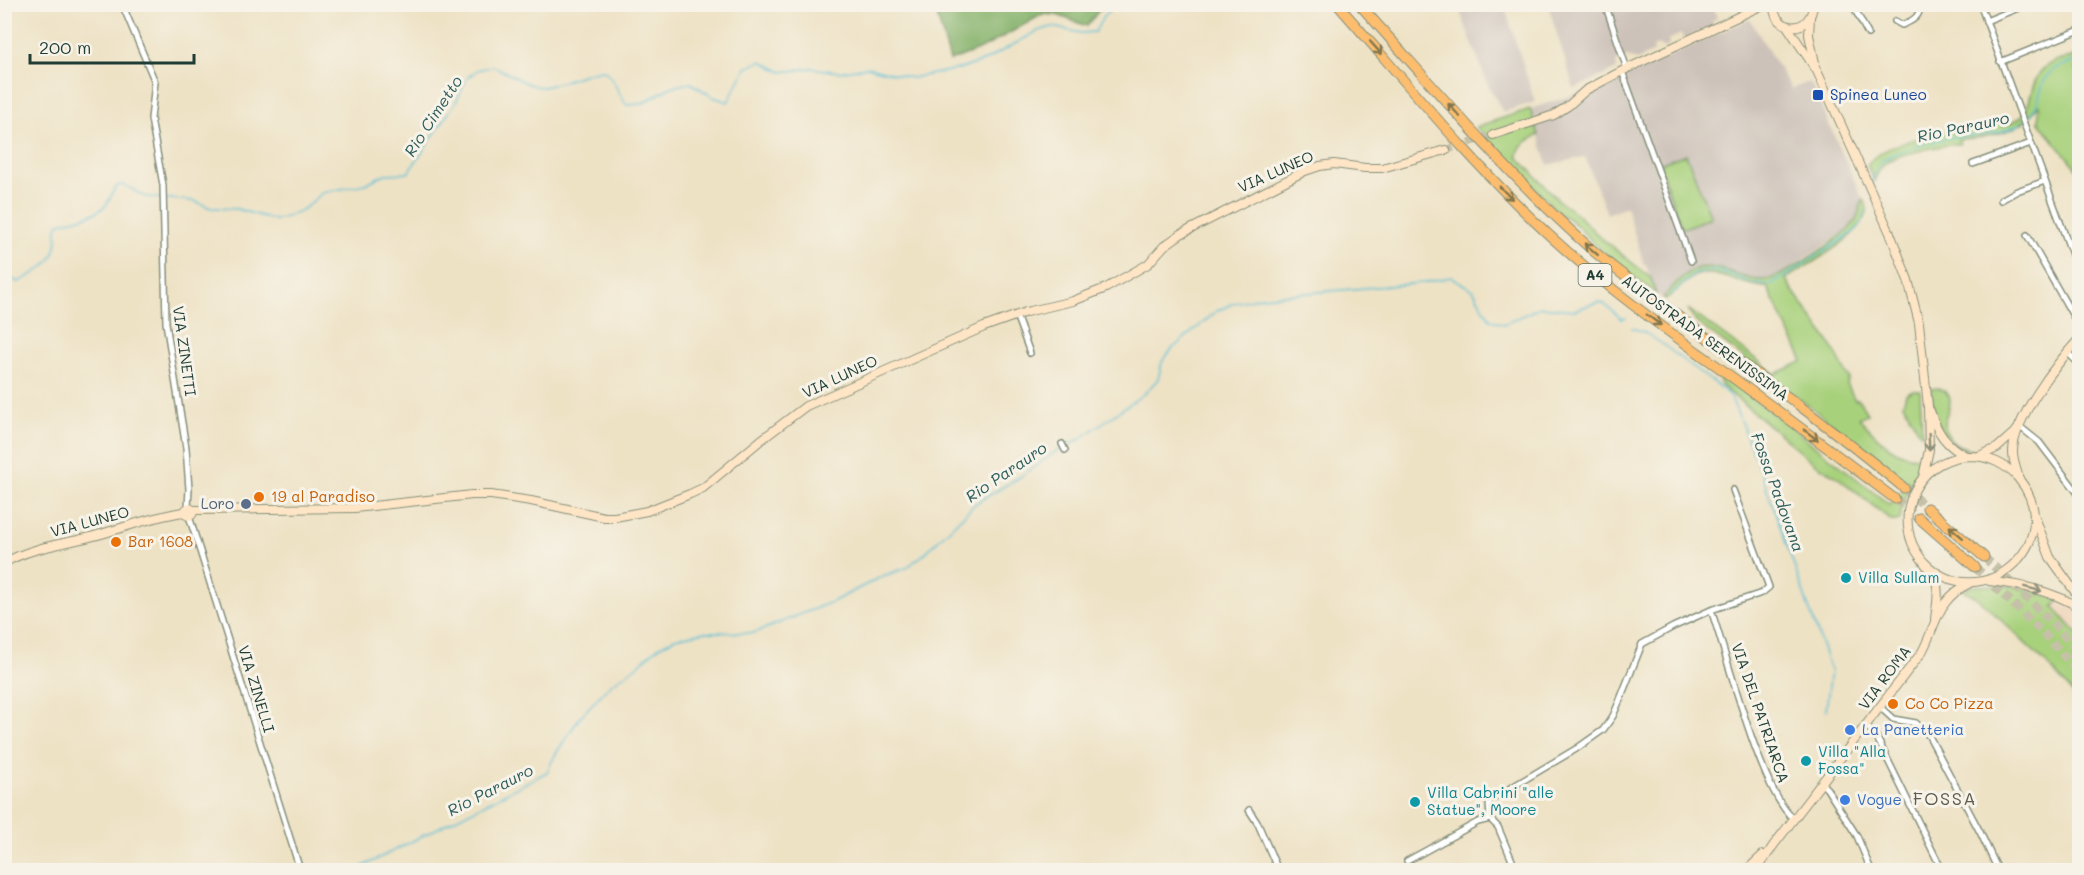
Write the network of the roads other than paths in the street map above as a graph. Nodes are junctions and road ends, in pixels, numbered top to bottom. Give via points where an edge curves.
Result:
1 (122, 4) edge
2 (1337, 4) edge
3 (1359, 4) edge
4 (1605, 4) edge
5 (1773, 4) edge
6 (1813, 4) edge
7 (1852, 4) edge
8 (1920, 4) edge
9 (1980, 4) edge
10 (2028, 4) edge
11 (1763, 5) edge
12 (1775, 14) junction
13 (1810, 17) junction
14 (1895, 21) dead end
15 (1986, 21) junction
16 (1787, 26) junction
17 (2079, 30) edge
18 (1868, 34) dead end
19 (2000, 62) junction
20 (1625, 70) junction
21 (1817, 70) junction
22 (1493, 135) tunnel mouth
23 (2031, 143) junction
24 (1446, 150) tunnel mouth
25 (1973, 164) dead end
26 (2045, 181) junction
27 (2001, 200) dead end
28 (2027, 234) dead end
29 (2079, 242) edge
30 (2069, 246) junction
31 (1691, 261) dead end
32 (2079, 276) edge
33 (1016, 315) junction
34 (2079, 328) edge
35 (2079, 338) edge
36 (2067, 352) junction
37 (1030, 354) dead end
38 (2079, 365) edge
39 (1928, 406) junction
40 (2018, 428) junction
41 (1968, 456) junction
42 (1979, 456) junction
43 (1923, 477) junction
44 (2020, 480) junction
45 (1904, 488) tunnel mouth
46 (1733, 490) dead end
47 (2079, 496) edge
48 (1895, 499) tunnel mouth
49 (1927, 508) tunnel mouth
50 (189, 511) junction
51 (2034, 513) junction
52 (1918, 518) tunnel mouth
53 (1984, 558) tunnel mouth
54 (1924, 562) junction
55 (4, 563) edge
56 (1975, 567) tunnel mouth
57 (1984, 580) junction
58 (1971, 582) junction
59 (2079, 599) edge
60 (2079, 608) edge
61 (1711, 610) junction
62 (1935, 619) junction
63 (1880, 707) junction
64 (1866, 725) junction
65 (1821, 783) junction
66 (1249, 810) dead end
67 (1490, 819) junction
68 (1794, 819) junction
69 (1773, 846) junction
70 (1407, 861) dead end
71 (300, 870) edge
72 (1278, 870) edge
73 (1516, 870) edge
74 (1747, 870) edge
75 (1757, 870) edge
76 (1871, 870) edge
77 (1942, 870) edge
78 (1998, 870) edge

1 - 50 street, VIA ZINETTI via 155,82 151,119 163,198 165,323 186,448
2 -> 48 highway, AUTOSTRADA SERENISSIMA / A4 via 1491,178 1548,234 1605,283
45 -> 3 highway, AUTOSTRADA SERENISSIMA / A4 via 1584,243 1504,165
4 - 20 street
5 - 12 street
6 - 13 street
7 - 18 street
8 - 14 street via 1914,19 1902,25
9 - 15 street
10 - 15 street
11 - 12 street
11 - 20 street
12 - 16 street
13 - 16 street via 1800,25
13 - 21 street via 1810,46
15 - 19 street
16 - 21 street
17 - 19 street
19 - 23 street
20 - 22 street via 1587,90 1554,115
20 - 31 street
21 - 39 street via 1908,280 1919,323
23 - 25 street
23 - 26 street
24 - 33 street, VIA LUNEO via 1382,168 1334,164 1305,171 1181,234 1148,264 1106,288
26 - 27 street
26 - 30 street
28 - 34 street
29 - 30 street
30 - 32 street
33 - 37 street
33 - 50 street, VIA LUNEO via 822,398 784,422 703,488 663,506 628,515 604,517 491,495 355,508
35 - 36 street
36 - 38 street
36 - 40 street
39 - 41 street via 1942,438
39 -> 43 street via 1929,450
40 - 42 street via 1997,448
40 - 44 street via 2013,453
40 - 47 street via 2039,442
41 - 42 street
41 - 43 street via 1943,462
42 - 44 street via 2002,465
43 - 54 street via 1910,500 1908,520 1912,542
44 - 51 street
46 - 61 street via 1769,587
53 -> 49 highway
50 - 55 street, VIA LUNEO via 39,549
50 - 71 street, VIA ZINELLI
51 - 57 street via 2031,538 2021,558 2008,570
51 - 59 street via 2050,557
52 - 56 highway
54 - 58 street via 1948,578
54 - 62 street via 1936,584
57 - 58 street
57 -> 60 street via 2032,588 2061,597
58 - 62 street via 1949,596
61 - 67 street via 1642,644 1613,716 1603,730 1492,799
61 - 68 street, VIA DEL PATRIARCA via 1768,778
62 - 63 street, VIA ROMA via 1922,652
63 - 64 street, VIA ROMA
63 - 78 street via 1893,718 1916,723 1929,736
64 - 65 street, VIA ROMA
64 - 77 street via 1877,738
65 - 68 street, VIA ROMA
65 - 76 street via 1857,836
66 - 72 street
67 - 70 street
67 - 73 street via 1498,827
68 - 69 street, VIA ROMA
69 - 74 street
69 - 75 street

